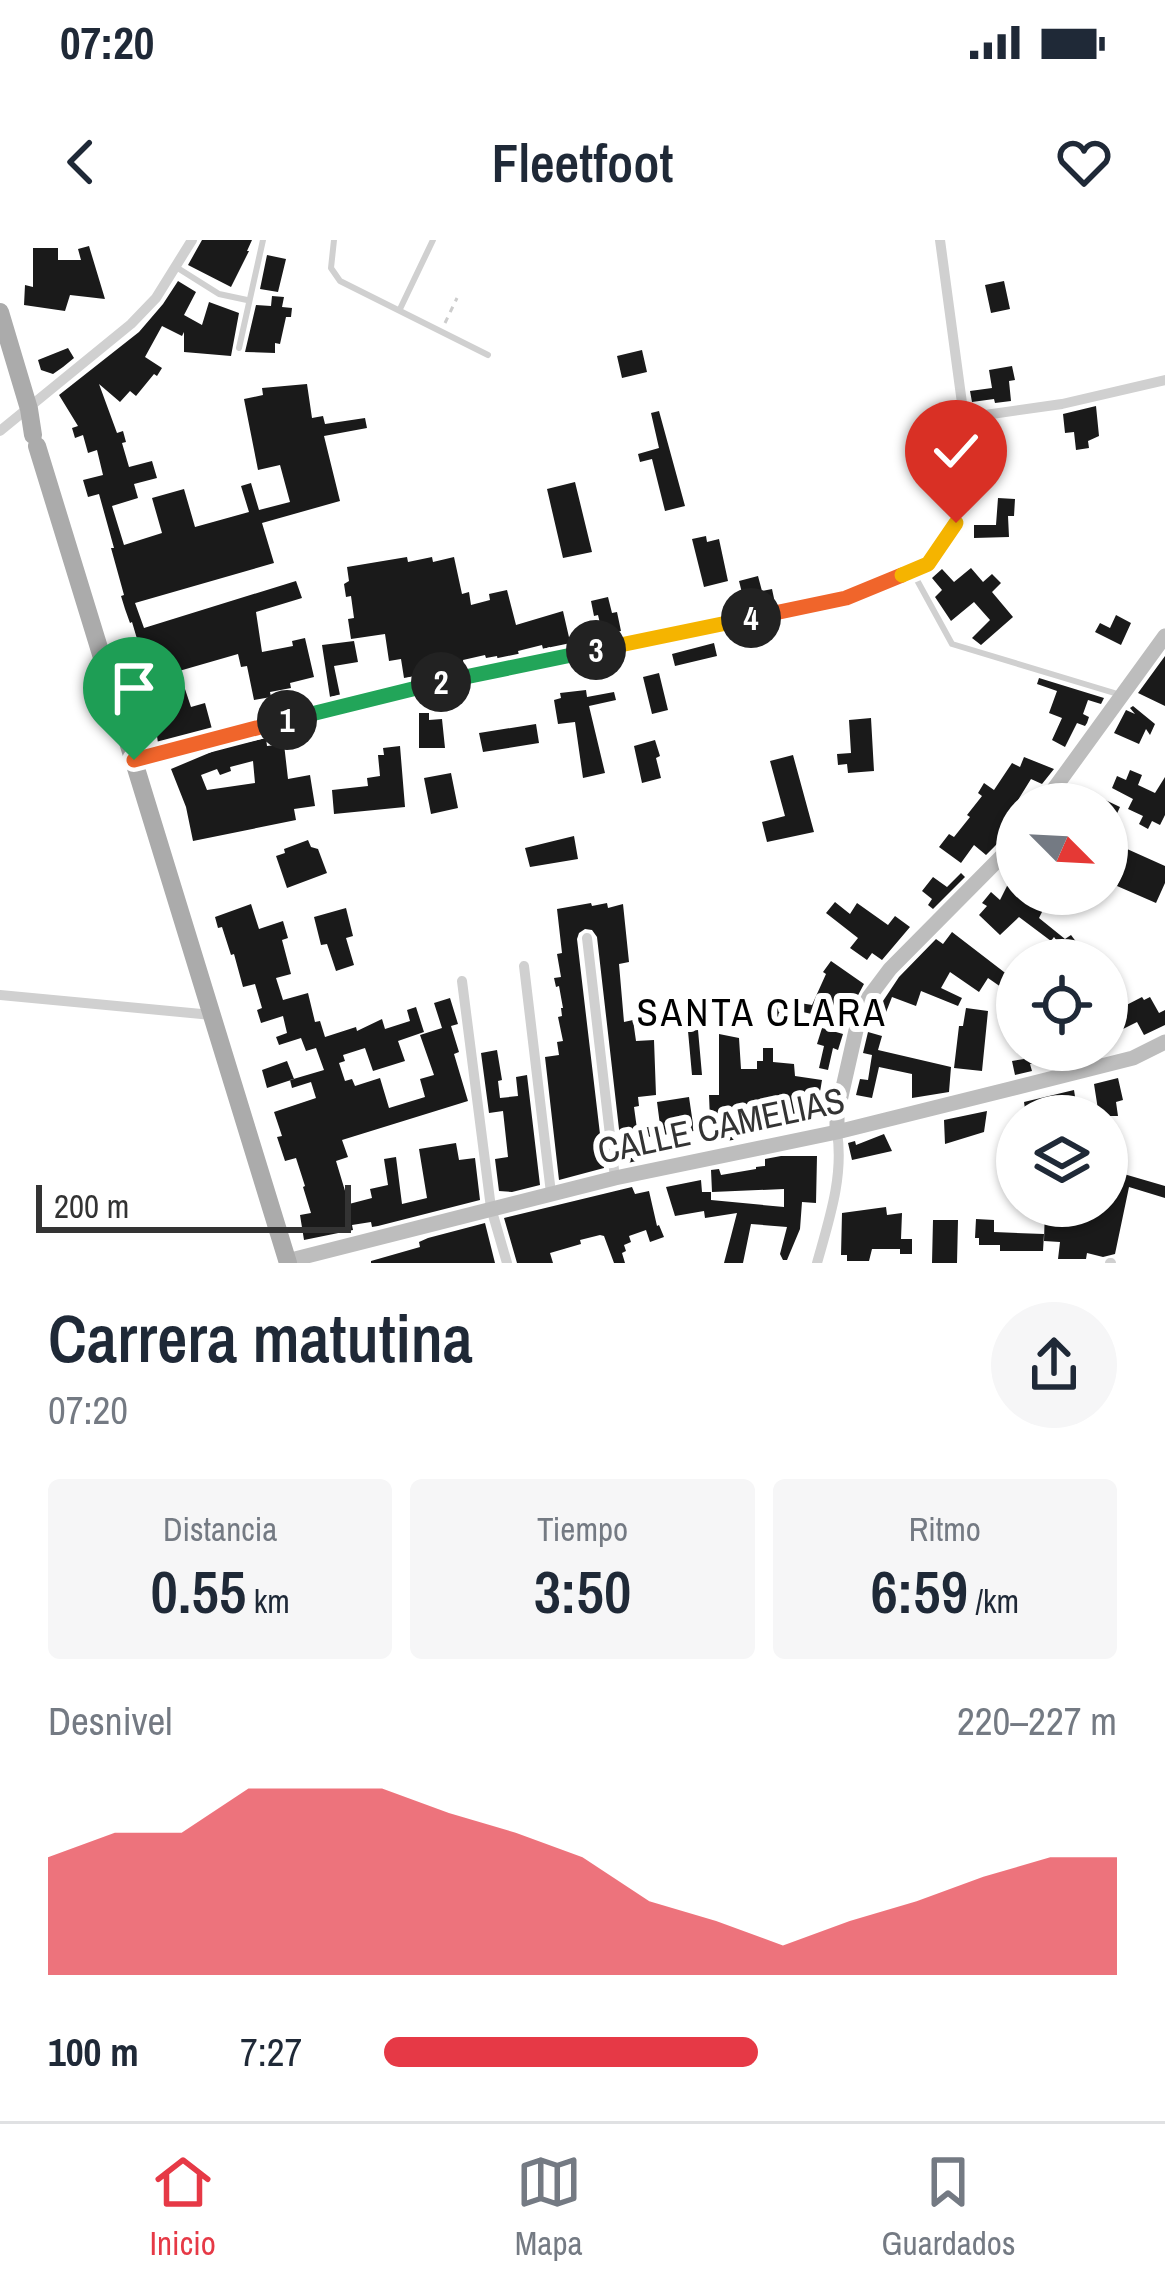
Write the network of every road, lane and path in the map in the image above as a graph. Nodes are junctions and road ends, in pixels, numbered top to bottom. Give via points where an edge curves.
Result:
1 (192, 240) edge
2 (262, 240) edge
3 (334, 240) edge
4 (434, 240) edge
5 (940, 240) edge
6 (176, 267) junction
7 (458, 298) dead end
8 (248, 300) junction
9 (400, 309) junction
10 (0, 312) edge
11 (442, 330) junction
12 (239, 348) dead end
13 (488, 356) dead end
14 (1165, 380) edge
15 (29, 410) junction
16 (964, 418) junction
17 (0, 431) edge
18 (912, 571) junction
19 (1165, 636) edge
20 (1123, 695) junction
21 (134, 760) junction
22 (1058, 783) edge
23 (996, 862) edge
24 (587, 938) dead end
25 (524, 966) dead end
26 (462, 981) dead end
27 (0, 994) edge
28 (212, 1015) junction
29 (1165, 1042) edge
30 (836, 1132) junction
31 (614, 1178) junction
32 (551, 1193) junction
33 (491, 1208) junction
34 (287, 1262) edge
35 (507, 1263) edge
36 (817, 1263) edge

1 - 6 street
2 - 8 lane
3 - 9 lane via 334,275
4 - 9 lane
5 - 16 street
6 - 8 lane via 220,294
6 - 15 street via 131,323
7 - 11 path
8 - 12 lane
9 - 11 lane
10 - 15 main road
11 - 13 lane
14 - 16 street
15 - 17 street
15 - 21 main road
16 - 18 street via 956,523 928,564
18 - 20 lane via 952,644
18 - 21 street via 846,598 391,693
19 - 20 street
20 - 22 street
21 - 28 main road
23 - 30 street via 869,997
24 - 31 street
25 - 32 street
26 - 33 street
27 - 28 street
28 - 34 main road
29 - 30 street, CALLE CAMELIAS via 1133,1058
30 - 31 street, CALLE CAMELIAS
30 - 36 street via 841,1157
31 - 32 street, CALLE CAMELIAS
32 - 33 street, CALLE CAMELIAS
33 - 34 street, CALLE CAMELIAS
33 - 35 street

